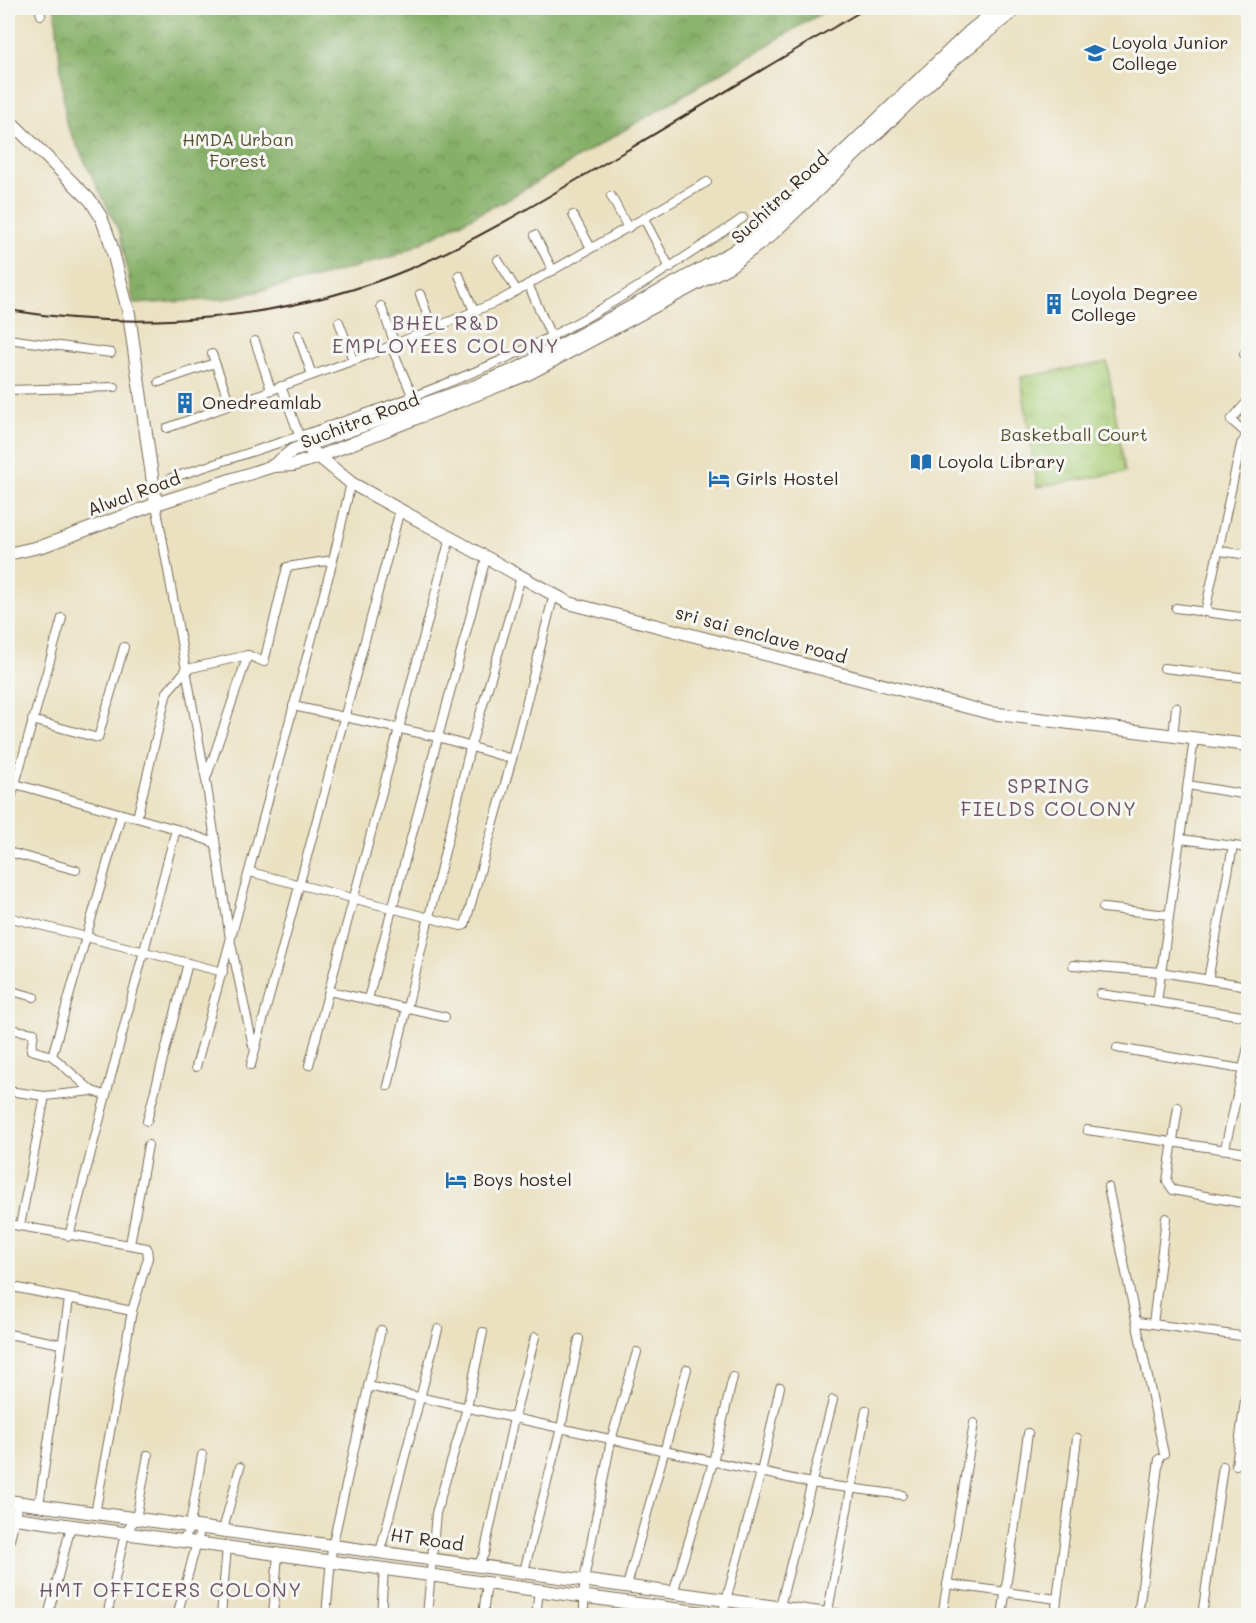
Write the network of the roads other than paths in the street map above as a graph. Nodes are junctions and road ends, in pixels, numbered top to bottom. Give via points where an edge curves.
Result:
1 (999, 8) edge
2 (1017, 8) edge
3 (8, 119) edge
4 (707, 182) dead end
5 (611, 196) dead end
6 (789, 210) junction
7 (573, 215) dead end
8 (743, 218) dead end
9 (644, 219) junction
10 (628, 228) junction
11 (535, 235) dead end
12 (591, 248) junction
13 (498, 260) dead end
14 (670, 268) junction
15 (553, 271) junction
16 (459, 275) dead end
17 (528, 284) junction
18 (517, 291) junction
19 (420, 294) dead end
20 (381, 306) dead end
21 (474, 311) junction
22 (339, 322) dead end
23 (432, 328) junction
24 (298, 335) dead end
25 (551, 336) junction
26 (8, 339) edge
27 (255, 340) dead end
28 (393, 345) junction
29 (111, 353) dead end
30 (212, 354) dead end
31 (353, 360) junction
32 (215, 363) junction
33 (312, 375) junction
34 (159, 382) dead end
35 (281, 386) junction
36 (115, 387) dead end
37 (8, 390) edge
38 (271, 390) junction
39 (412, 395) junction
40 (1248, 401) edge
41 (230, 404) junction
42 (167, 428) dead end
43 (1248, 435) edge
44 (302, 441) junction
45 (318, 457) junction
46 (273, 466) junction
47 (171, 478) dead end
48 (351, 483) junction
49 (156, 504) junction
50 (400, 510) junction
51 (450, 538) junction
52 (1220, 551) junction
53 (8, 554) edge
54 (1248, 555) edge
55 (486, 558) junction
56 (333, 560) junction
57 (521, 578) junction
58 (554, 594) junction
59 (1176, 608) dead end
60 (1205, 612) junction
61 (62, 618) dead end
62 (1248, 618) edge
63 (124, 646) dead end
64 (248, 655) junction
65 (1164, 668) dead end
66 (187, 669) junction
67 (1248, 678) edge
68 (292, 706) junction
69 (1176, 707) dead end
70 (345, 717) junction
71 (32, 720) junction
72 (398, 731) junction
73 (438, 737) junction
74 (1173, 737) junction
75 (1194, 739) junction
76 (1248, 745) edge
77 (470, 748) junction
78 (512, 759) junction
79 (206, 780) junction
80 (12, 783) edge
81 (1188, 785) junction
82 (1248, 795) edge
83 (8, 809) edge
84 (122, 815) junction
85 (137, 818) junction
86 (176, 829) junction
87 (1181, 839) junction
88 (214, 843) junction
89 (1233, 846) junction
90 (1248, 848) edge
91 (8, 852) edge
92 (76, 870) dead end
93 (250, 872) junction
94 (301, 886) junction
95 (352, 899) junction
96 (391, 907) junction
97 (1103, 908) dead end
98 (1169, 915) junction
99 (8, 917) edge
100 (427, 917) junction
101 (86, 937) junction
102 (230, 939) junction
103 (144, 952) junction
104 (188, 963) junction
105 (1073, 965) dead end
106 (223, 972) junction
107 (1160, 972) junction
108 (1208, 980) junction
109 (1248, 986) edge
110 (8, 990) edge
111 (329, 991) junction
112 (1101, 994) dead end
113 (34, 997) dead end
114 (368, 999) junction
115 (1157, 1002) junction
116 (405, 1006) junction
117 (445, 1017) dead end
118 (1248, 1017) edge
119 (8, 1029) edge
120 (1248, 1047) edge
121 (1117, 1048) dead end
122 (254, 1050) junction
123 (52, 1056) junction
124 (251, 1065) dead end
125 (309, 1065) dead end
126 (196, 1067) dead end
127 (1247, 1070) edge
128 (387, 1086) dead end
129 (92, 1090) junction
130 (8, 1091) edge
131 (105, 1095) junction
132 (45, 1096) junction
133 (1178, 1107) dead end
134 (147, 1121) dead end
135 (1087, 1130) dead end
136 (1172, 1141) junction
137 (148, 1145) dead end
138 (1225, 1148) junction
139 (1248, 1153) edge
140 (1108, 1187) dead end
141 (1248, 1204) edge
142 (1166, 1218) dead end
143 (8, 1224) edge
144 (20, 1226) junction
145 (69, 1236) junction
146 (130, 1244) junction
147 (8, 1286) edge
148 (69, 1299) junction
149 (132, 1311) junction
150 (1138, 1322) junction
151 (1153, 1324) junction
152 (438, 1329) dead end
153 (381, 1330) dead end
154 (483, 1332) dead end
155 (8, 1334) edge
156 (536, 1337) dead end
157 (1248, 1337) edge
158 (579, 1339) dead end
159 (61, 1344) junction
160 (637, 1352) dead end
161 (687, 1369) dead end
162 (733, 1377) dead end
163 (1248, 1379) edge
164 (368, 1386) junction
165 (780, 1387) dead end
166 (421, 1398) junction
167 (833, 1400) dead end
168 (467, 1408) junction
169 (866, 1410) dead end
170 (514, 1418) junction
171 (974, 1424) dead end
172 (561, 1428) junction
173 (1028, 1433) dead end
174 (1077, 1438) dead end
175 (611, 1440) junction
176 (663, 1451) junction
177 (148, 1455) dead end
178 (202, 1455) dead end
179 (713, 1462) junction
180 (1236, 1465) dead end
181 (1223, 1466) dead end
182 (240, 1467) dead end
183 (761, 1472) junction
184 (811, 1483) junction
185 (852, 1489) junction
186 (902, 1495) dead end
187 (13, 1502) edge
188 (39, 1505) junction
189 (95, 1514) junction
190 (11, 1517) edge
191 (136, 1519) junction
192 (70, 1526) junction
193 (195, 1526) junction
194 (223, 1530) junction
195 (125, 1533) junction
196 (184, 1541) junction
197 (198, 1543) junction
198 (227, 1547) junction
199 (332, 1547) junction
200 (8, 1550) edge
201 (380, 1552) junction
202 (278, 1554) junction
203 (430, 1560) junction
204 (330, 1562) junction
205 (478, 1565) junction
206 (384, 1568) junction
207 (524, 1571) junction
208 (430, 1574) junction
209 (584, 1580) junction
210 (486, 1582) junction
211 (947, 1584) junction
212 (627, 1586) junction
213 (539, 1590) junction
214 (1005, 1592) junction
215 (673, 1593) junction
216 (586, 1595) junction
217 (1057, 1599) junction
218 (726, 1600) junction
219 (780, 1606) junction
220 (642, 1609) edge
221 (690, 1613) edge
222 (827, 1614) edge
223 (723, 1615) edge
224 (48, 1616) edge
225 (107, 1616) edge
226 (177, 1616) edge
227 (221, 1616) edge
228 (273, 1616) edge
229 (326, 1616) edge
230 (381, 1616) edge
231 (427, 1616) edge
232 (483, 1616) edge
233 (536, 1616) edge
234 (584, 1616) edge
235 (842, 1616) edge
236 (942, 1616) edge
237 (1002, 1616) edge
238 (1055, 1616) edge
239 (1138, 1616) edge
240 (1203, 1616) edge

1 - 6 street, Suchitra Road via 969,32
2 - 6 street, Suchitra Road via 958,56
3 - 49 street via 91,201 101,217 129,314
4 - 9 street
5 - 10 street
6 - 44 street, Suchitra Road via 711,265 519,368 473,387
6 - 45 street, Suchitra Road via 751,252 730,266 528,374
7 - 12 street
8 - 14 street
9 - 10 street
9 - 14 street
10 - 12 street
11 - 15 street
12 - 15 street
13 - 18 street
14 - 25 street
15 - 17 street
16 - 21 street
17 - 18 street
17 - 25 street
18 - 21 street
19 - 23 street
20 - 28 street
21 - 23 street
22 - 31 street
23 - 28 street
24 - 33 street
25 - 39 street
26 - 29 street
27 - 38 street
28 - 31 street
28 - 39 street
30 - 32 street
31 - 33 street
32 - 34 street
32 - 41 street
33 - 35 street
35 - 38 street
35 - 44 street
36 - 37 street
38 - 41 street
39 - 44 street
40 - 43 street via 1232,420
41 - 42 street
43 - 52 street via 1241,444
44 - 45 street, sri sai enclave road
44 - 46 street, Suchitra Road
44 - 47 street
45 - 46 street, Suchitra Road
45 - 48 street, sri sai enclave road
46 - 49 street, Alwal Road
48 - 50 street, sri sai enclave road
48 - 56 street
49 - 53 street, Alwal Road via 43,546
49 - 66 street
50 - 51 street, sri sai enclave road
50 - 70 street
51 - 55 street, sri sai enclave road
51 - 72 street
52 - 54 street
52 - 60 street
55 - 57 street, sri sai enclave road
55 - 73 street
56 - 64 street via 287,567 264,662
56 - 68 street
57 - 58 street, sri sai enclave road
57 - 77 street
58 - 74 street, sri sai enclave road via 569,603 990,713
58 - 78 street
59 - 60 street
60 - 62 street
61 - 71 street
63 - 71 street via 98,738
64 - 66 street
64 - 79 street
65 - 67 street
66 - 79 street
66 - 85 street via 167,692
68 - 70 street
68 - 93 street
69 - 74 street
70 - 72 street
70 - 94 street
71 - 80 street
72 - 73 street
72 - 95 street
73 - 77 street
73 - 96 street
74 - 75 street, sri sai enclave road
75 - 76 street, sri sai enclave road
75 - 81 street
77 - 78 street
77 - 100 street
78 - 100 street via 465,925
79 - 88 street
80 - 83 street
80 - 84 street
81 - 82 street
81 - 87 street
84 - 85 street
84 - 101 street
85 - 86 street
86 - 88 street
86 - 103 street
87 - 89 street
87 - 98 street
88 - 102 street via 225,890
89 - 90 street
89 - 108 street
91 - 92 street
93 - 94 street
93 - 102 street
94 - 95 street
94 - 122 street
95 - 96 street
95 - 111 street
96 - 100 street
96 - 114 street
97 - 98 street
98 - 107 street
99 - 101 street
100 - 116 street
101 - 103 street
101 - 123 street
102 - 106 street
102 - 122 street
103 - 104 street
103 - 131 street
104 - 106 street
104 - 134 street
105 - 107 street
106 - 126 street
107 - 108 street
107 - 115 street
108 - 109 street
110 - 113 street
111 - 114 street
111 - 125 street
112 - 115 street
114 - 116 street
115 - 118 street
116 - 117 street
116 - 128 street
119 - 123 street via 34,1034 31,1050
120 - 127 street
121 - 127 street
122 - 124 street
123 - 129 street
127 - 138 street
129 - 131 street
129 - 132 street
130 - 132 street
131 - 145 street
132 - 144 street
133 - 136 street
135 - 136 street
136 - 138 street
136 - 141 street via 1169,1187
137 - 146 street
138 - 139 street
140 - 150 street
142 - 151 street
143 - 144 street
144 - 145 street
145 - 146 street
146 - 149 street via 147,1248 148,1258
147 - 148 street
148 - 149 street
148 - 159 street
149 - 189 street
150 - 151 street
150 - 239 street via 1162,1456
151 - 157 street
152 - 166 street
153 - 164 street
154 - 168 street
155 - 159 street
156 - 170 street
158 - 172 street
159 - 188 street
160 - 175 street
161 - 176 street
162 - 179 street
163 - 180 street
164 - 166 street
164 - 199 street
165 - 183 street
166 - 168 street
166 - 201 street
167 - 184 street
168 - 170 street
168 - 203 street via 436,1513
169 - 185 street
170 - 172 street
170 - 205 street via 484,1554
171 - 211 street
172 - 175 street
172 - 207 street
173 - 214 street
174 - 217 street
175 - 176 street
175 - 209 street
176 - 179 street
176 - 212 street
177 - 191 street
178 - 193 street
179 - 183 street
179 - 215 street
181 - 240 street
182 - 194 street
183 - 184 street
183 - 218 street
184 - 185 street
184 - 219 street
185 - 186 street
185 - 222 street
187 - 188 street, HT Road
187 - 190 street
188 - 189 street, HT Road
189 - 191 street, HT Road
190 - 192 street, HT Road
190 - 200 street
191 - 193 street, HT Road
191 - 195 street
192 - 195 street, HT Road
192 - 224 street
193 - 194 street, HT Road
193 - 196 street
193 - 197 street
194 - 199 street, HT Road
195 - 196 street, HT Road
195 - 225 street
196 - 197 street, HT Road
197 - 198 street, HT Road
197 - 226 street
198 - 202 street, HT Road
198 - 227 street
199 - 201 street, HT Road
199 - 204 street
201 - 203 street, HT Road
202 - 204 street, HT Road
202 - 228 street
203 - 205 street, HT Road
203 - 208 street
204 - 206 street, HT Road
204 - 229 street
205 - 207 street, HT Road
206 - 208 street, HT Road
206 - 230 street
207 - 209 street, HT Road
208 - 210 street, HT Road
208 - 231 street
209 - 212 street, HT Road
209 - 216 street
210 - 213 street, HT Road
210 - 232 street
211 - 214 street
211 - 236 street
212 - 215 street, HT Road
213 - 216 street, HT Road
213 - 233 street
214 - 217 street
214 - 237 street
215 - 218 street, HT Road
216 - 220 street, HT Road
216 - 234 street
217 - 238 street
218 - 219 street, HT Road
218 - 223 street
219 - 222 street, HT Road
220 - 221 street, HT Road
221 - 223 street, HT Road
222 - 235 street, HT Road

